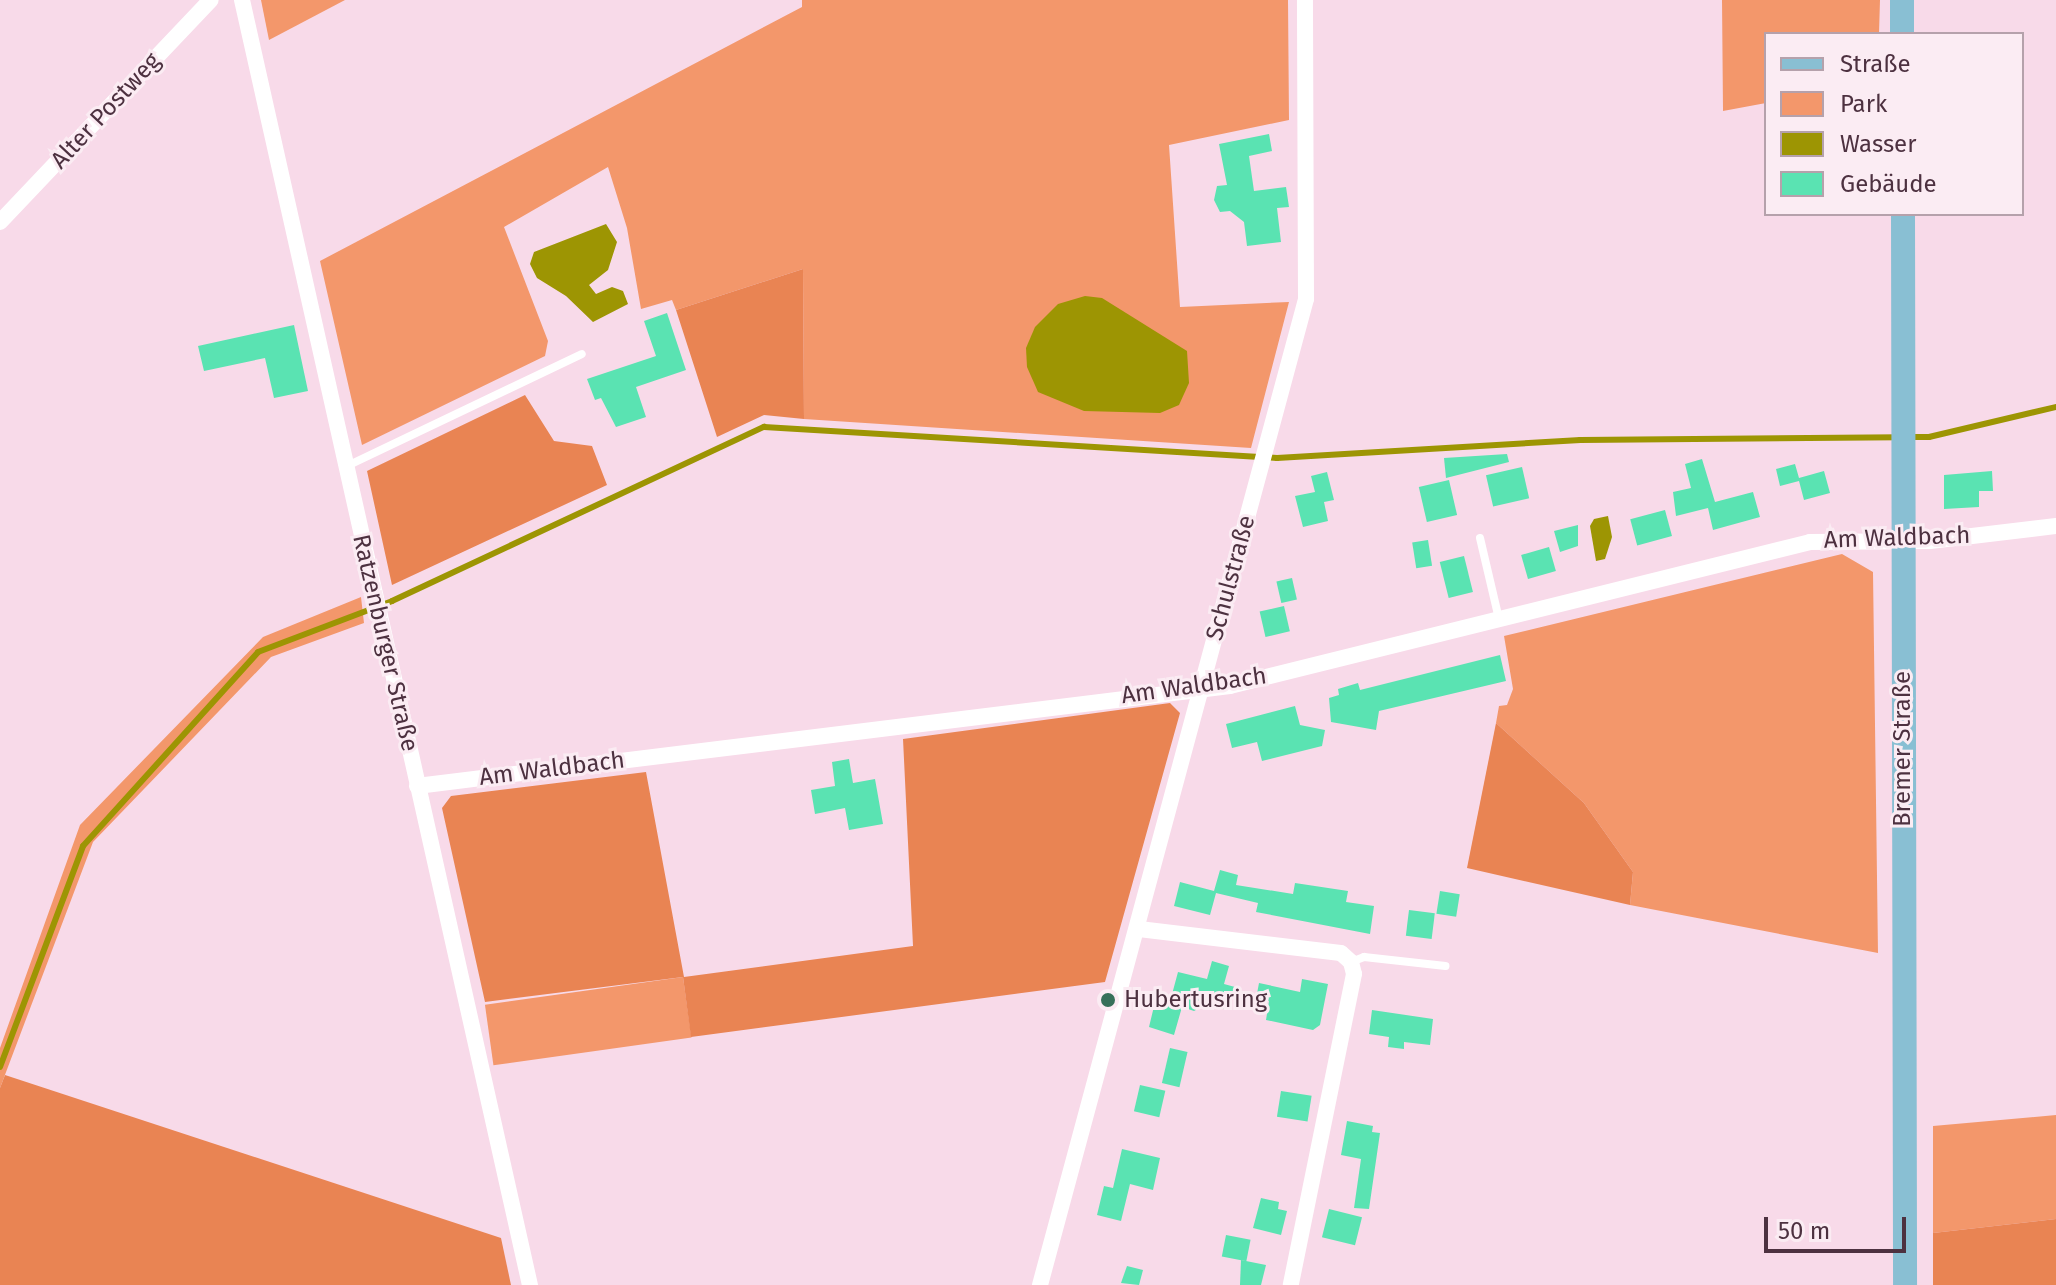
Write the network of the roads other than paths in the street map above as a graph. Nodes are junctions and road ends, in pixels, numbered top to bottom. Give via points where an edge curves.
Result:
1 (211, 0) edge
2 (242, 0) edge
3 (1305, 0) edge
4 (1902, 0) edge
5 (1902, 32) edge
6 (1903, 216) edge
7 (0, 222) edge
8 (582, 354) dead end
9 (346, 467) junction
10 (2056, 526) edge
11 (1480, 538) dead end
12 (1902, 541) junction
13 (1499, 620) junction
14 (1201, 688) junction
15 (417, 786) junction
16 (1139, 929) junction
17 (1351, 962) junction
18 (1446, 966) dead end
19 (530, 1285) edge
20 (1040, 1285) edge
21 (1291, 1285) edge
22 (1905, 1285) edge

1 - 7 street, Alter Postweg
2 - 9 street, Ratzenburger Straße
3 - 14 street, Schulstraße via 1306,299
4 - 5 main road
6 - 12 main road, Bremer Straße
8 - 9 lane
9 - 15 street, Ratzenburger Straße
10 - 12 street, Am Waldbach
11 - 13 lane
12 - 13 street, Am Waldbach via 1810,542
12 - 22 main road, Bremer Straße
13 - 14 street, Am Waldbach via 1230,686
14 - 15 street, Am Waldbach
14 - 16 street, Schulstraße
15 - 19 street, Ratzenburger Straße
16 - 17 street via 1341,953
16 - 20 street, Schulstraße
17 - 18 lane via 1364,957
17 - 21 street via 1354,974

